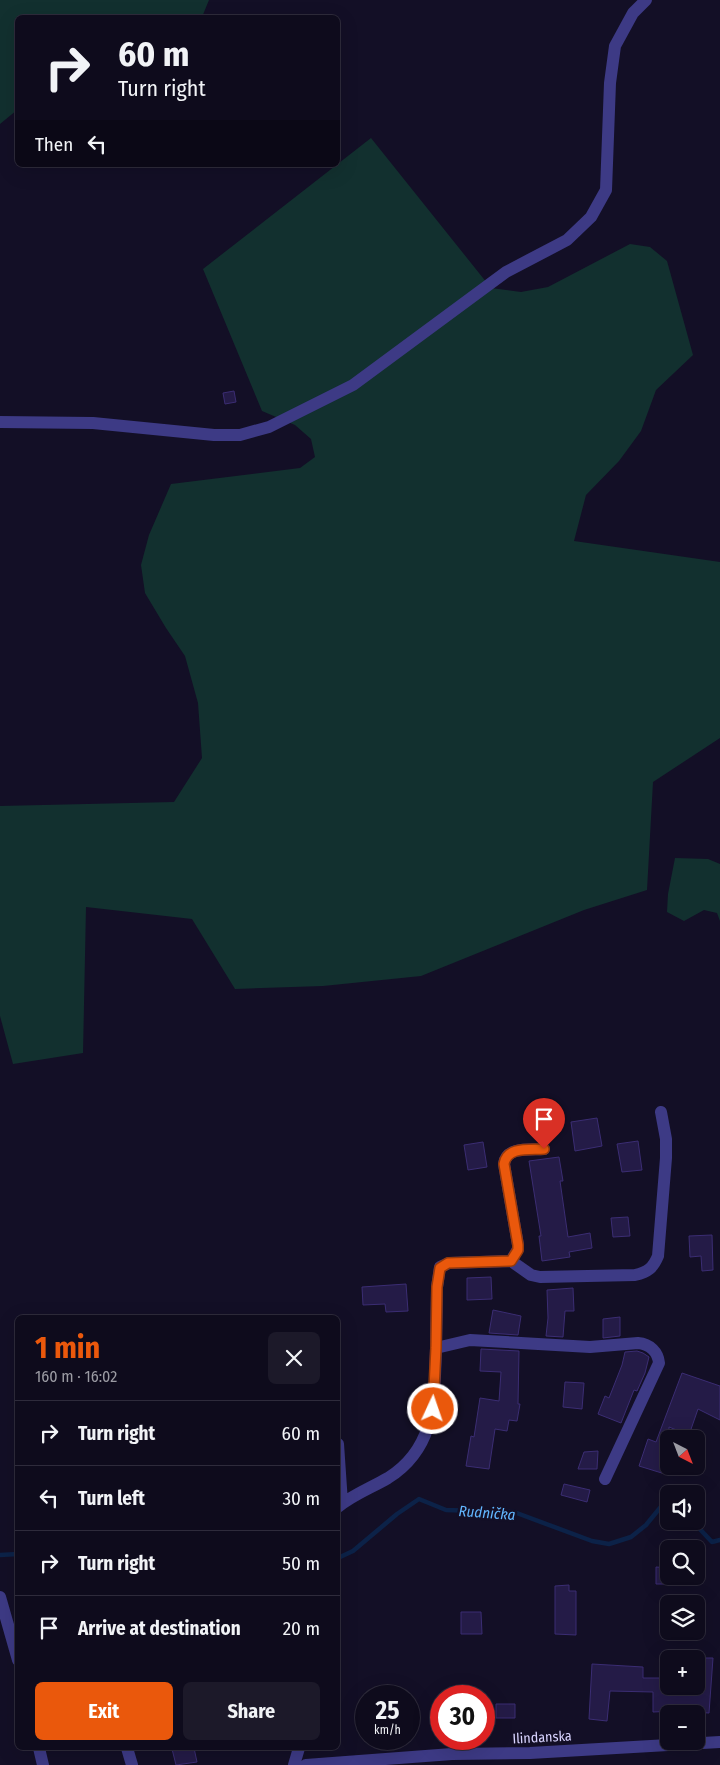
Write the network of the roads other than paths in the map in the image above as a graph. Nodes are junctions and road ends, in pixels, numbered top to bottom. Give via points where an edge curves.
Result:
1 (646, 0) edge
2 (0, 422) edge
3 (661, 1112) dead end
4 (544, 1149) dead end
5 (511, 1261) junction
6 (436, 1348) junction
7 (605, 1479) dead end
8 (340, 1505) edge
9 (0, 1597) edge
10 (15, 1650) edge
11 (720, 1742) edge
12 (39, 1750) edge
13 (128, 1750) edge
14 (298, 1750) edge
15 (43, 1765) edge
16 (132, 1765) edge
17 (294, 1765) edge
18 (306, 1765) edge

1 - 2 street via 633,14 616,46 610,83 606,190 591,217 567,240 506,272 353,385 269,427 240,435 93,423
3 - 5 street via 666,1158 658,1256 654,1267 635,1275 540,1277 531,1275
4 - 5 street via 510,1152 505,1158 518,1245
5 - 6 street via 448,1263 440,1268
6 - 7 street via 470,1340 590,1347 638,1343 649,1346 656,1353 658,1363
6 - 8 street via 433,1409 423,1441 400,1470
9 - 10 street
11 - 18 street, Ilindanska via 452,1754
12 - 15 street
13 - 16 street
14 - 17 street

